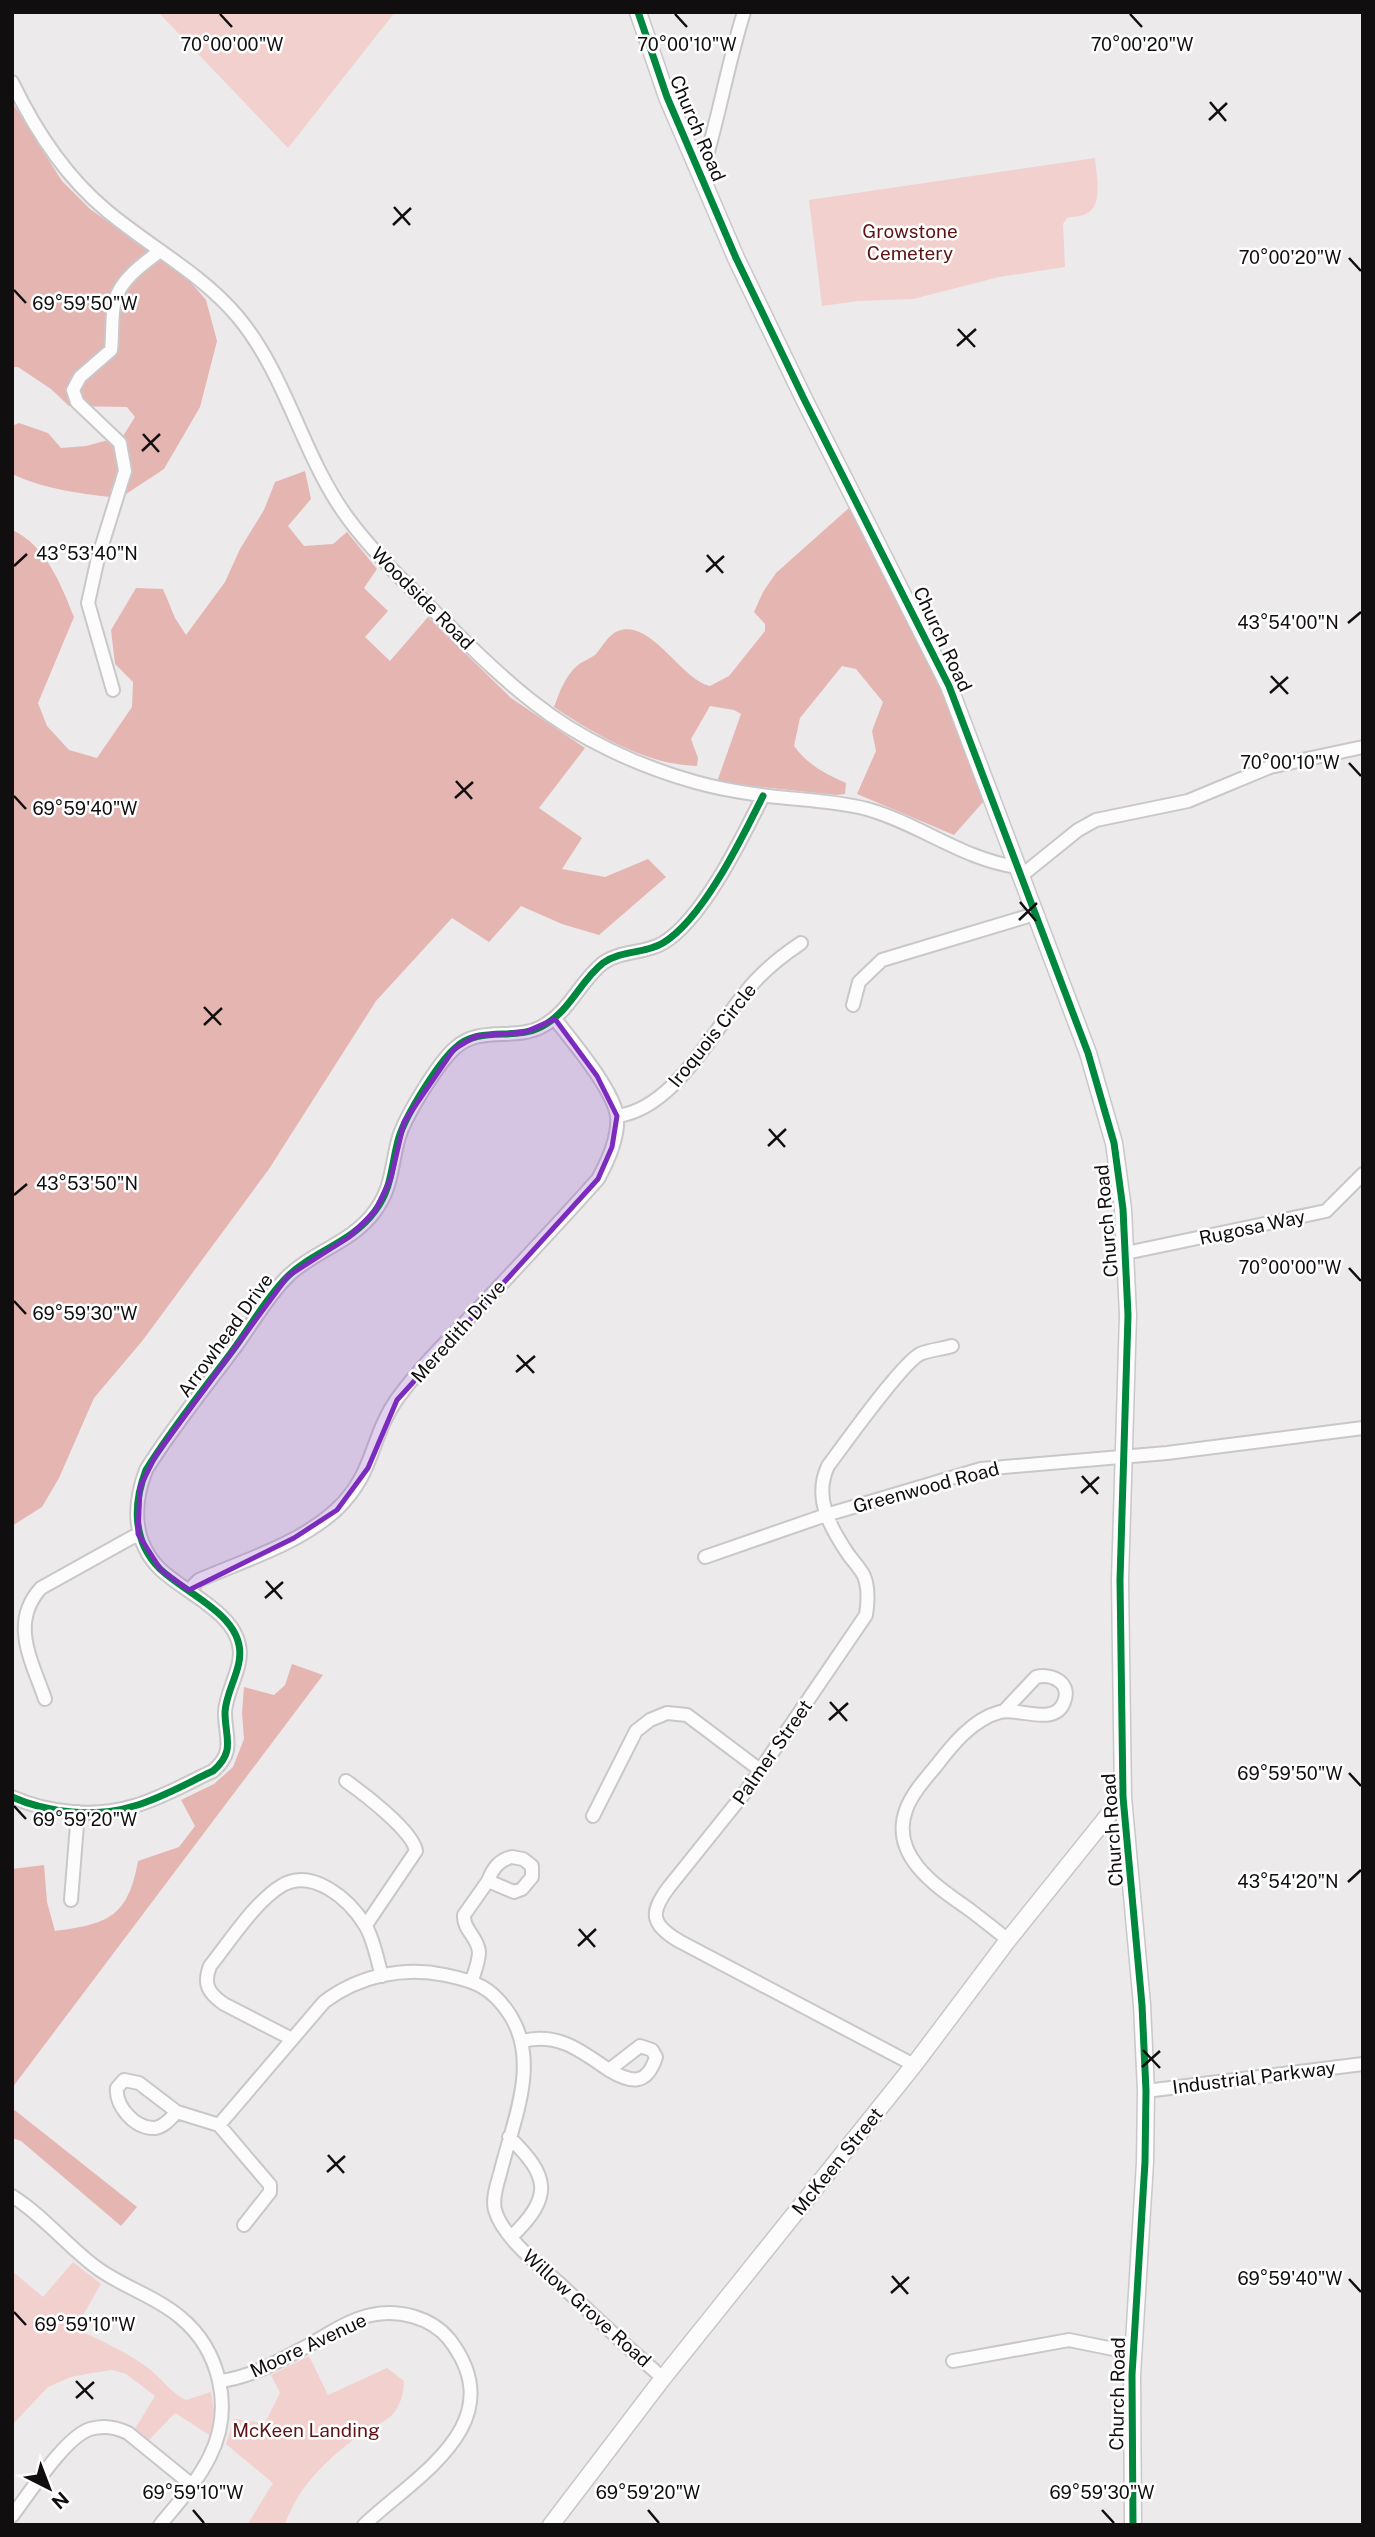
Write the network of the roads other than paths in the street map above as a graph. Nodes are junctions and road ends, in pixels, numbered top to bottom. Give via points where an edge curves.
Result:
1 (638, 12) edge
2 (744, 12) edge
3 (12, 82) edge
4 (701, 176) junction
5 (160, 251) junction
6 (113, 690) dead end
7 (1363, 747) edge
8 (763, 796) junction
9 (1019, 871) junction
10 (1035, 914) junction
11 (801, 943) dead end
12 (853, 1005) dead end
13 (555, 1018) junction
14 (617, 1116) junction
15 (1363, 1174) edge
16 (1126, 1253) junction
17 (952, 1346) dead end
18 (1363, 1428) edge
19 (1124, 1457) junction
20 (826, 1515) junction
21 (138, 1534) junction
22 (705, 1557) dead end
23 (189, 1590) junction
24 (45, 1699) dead end
25 (1004, 1711) junction
26 (760, 1770) junction
27 (346, 1780) dead end
28 (12, 1797) edge
29 (1123, 1797) junction
30 (78, 1812) junction
31 (593, 1816) dead end
32 (488, 1881) dead end
33 (71, 1900) dead end
34 (366, 1925) junction
35 (1008, 1940) junction
36 (382, 1976) junction
37 (472, 1980) junction
38 (292, 2039) junction
39 (523, 2041) junction
40 (1363, 2064) edge
41 (914, 2065) junction
42 (609, 2070) dead end
43 (1146, 2091) junction
44 (177, 2112) junction
45 (219, 2125) junction
46 (509, 2137) junction
47 (12, 2196) edge
48 (244, 2225) dead end
49 (511, 2237) junction
50 (1133, 2353) junction
51 (953, 2361) dead end
52 (663, 2378) junction
53 (220, 2381) junction
54 (192, 2485) junction
55 (12, 2516) edge
56 (160, 2525) edge
57 (364, 2525) edge
58 (551, 2525) edge
59 (1133, 2525) edge

1 - 4 street, Church Road
2 - 4 street
3 - 5 street, Woodside Road via 37,128 73,178
4 - 9 street, Church Road via 772,334 939,664
5 - 6 street via 120,290 115,299 111,350 72,390 77,402 120,443 125,471 88,603
5 - 8 street, Woodside Road via 212,291 245,326 270,366 332,494 360,534 516,690 575,731 650,767 693,782
7 - 9 street via 1270,767 1188,801 1096,820
8 - 9 street, Woodside Road via 869,810 975,857
8 - 13 street, Arrowhead Drive via 686,924 657,946 604,962
9 - 10 street, Church Road
10 - 12 street via 882,960 859,982
10 - 16 street, Church Road via 1102,1098 1118,1165
11 - 14 street, Iroquois Circle via 770,965 746,991 663,1096 639,1111
13 - 14 street via 597,1076
13 - 21 street, Arrowhead Drive via 525,1032 477,1036 454,1049 404,1122 391,1178 375,1211 349,1237 288,1276 156,1455 140,1487
14 - 23 street, Meredith Drive via 607,1164 598,1179 397,1400 379,1432 368,1468 349,1497 309,1530 199,1580
15 - 16 street, Rugosa Way via 1326,1212
16 - 19 street, Church Road
17 - 20 street, Palmer Street via 919,1354 828,1466 822,1500
18 - 19 street, Greenwood Road
19 - 20 street, Greenwood Road via 981,1469
19 - 29 street, Church Road
20 - 22 street, Greenwood Road
20 - 26 street, Palmer Street via 864,1576 866,1615
21 - 23 street via 161,1570
21 - 24 street via 55,1579 30,1602 23,1630
23 - 30 street via 225,1619 239,1644 226,1706 226,1756 213,1771 140,1804
25 - 25 street via 1036,1677 1054,1676 1062,1682 1065,1701 1053,1713
25 - 35 street via 966,1732 942,1758 905,1811 904,1832 910,1855 924,1875
26 - 31 street via 687,1715 667,1713 636,1731
26 - 41 street, Palmer Street via 658,1902 659,1927
27 - 34 street via 383,1810 416,1851
28 - 30 street via 39,1807
29 - 35 street, McKeen Street
29 - 43 street, Church Road
30 - 33 street
32 - 37 street via 464,1915 479,1952
34 - 36 street
34 - 38 street via 321,1884 289,1881 261,1903 211,1966 206,1986 214,1997
35 - 41 street, McKeen Street
36 - 37 street, Willow Grove Road via 430,1972
36 - 38 street, Willow Grove Road via 339,1991
37 - 39 street, Willow Grove Road via 499,2000
38 - 45 street, Willow Grove Road
39 - 42 street via 558,2039
39 - 46 street, Willow Grove Road via 522,2085
40 - 43 street, Industrial Parkway
41 - 52 street, McKeen Street
43 - 50 street, Church Road
44 - 44 street via 160,2126 147,2126 123,2111 117,2088 124,2080 134,2080
44 - 45 street
45 - 48 street via 270,2185 270,2192
46 - 49 street, Willow Grove Road via 494,2203
46 - 49 street, Willow Grove Road via 531,2161 542,2183 534,2211
47 - 53 street via 99,2269 180,2317 204,2344
49 - 52 street, Willow Grove Road
50 - 51 street via 1069,2340
50 - 59 street, Church Road
52 - 58 street, McKeen Street
53 - 54 street via 222,2419 217,2438
53 - 57 street, Moore Avenue via 259,2370 339,2327 372,2315 424,2319 446,2336 469,2379 470,2401 462,2430 446,2453
54 - 55 street via 128,2433 99,2427 76,2437
54 - 56 street

